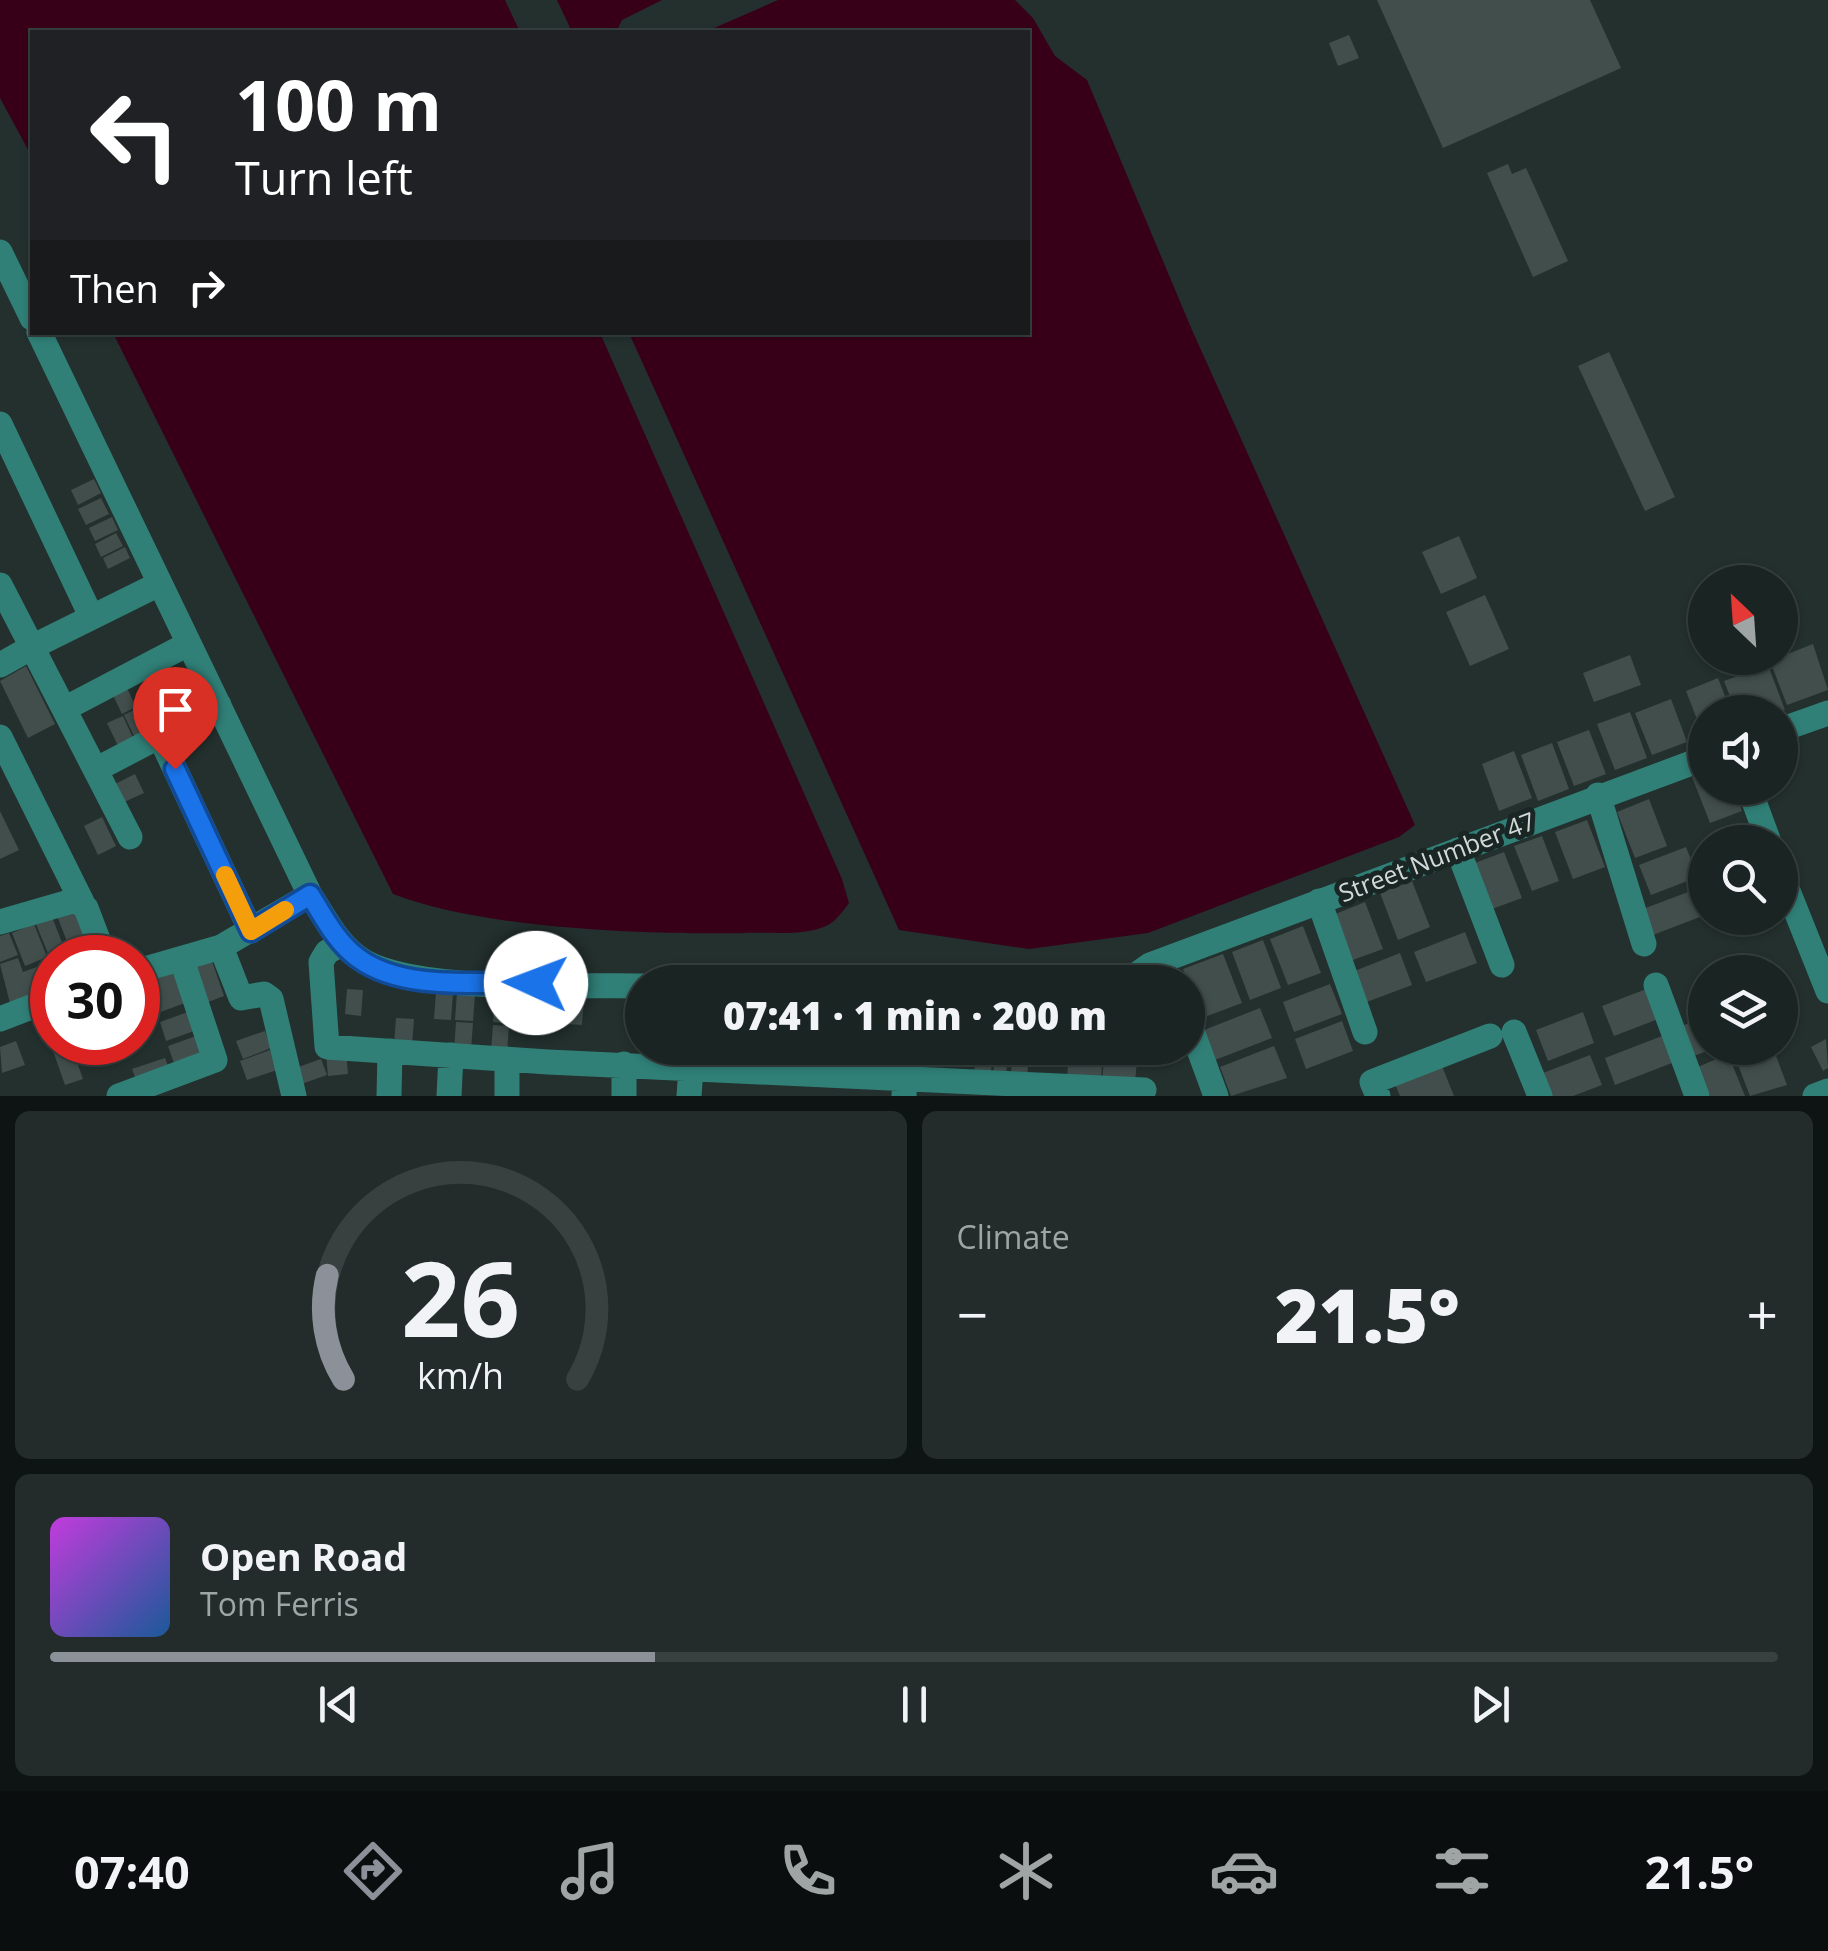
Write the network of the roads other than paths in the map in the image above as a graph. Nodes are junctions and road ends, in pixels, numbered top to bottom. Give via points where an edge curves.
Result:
1 (0, 252) edge
2 (30, 314) edge
3 (41, 335) edge
4 (3, 442) edge
5 (159, 584) junction
6 (0, 586) edge
7 (91, 616) junction
8 (188, 644) junction
9 (32, 647) junction
10 (0, 666) edge
11 (219, 705) junction
12 (66, 708) junction
13 (1828, 713) edge
14 (1798, 724) edge
15 (160, 736) junction
16 (0, 737) edge
17 (1688, 764) edge
18 (96, 769) junction
19 (1598, 796) junction
20 (130, 837) dead end
21 (1458, 850) junction
22 (310, 895) junction
23 (82, 902) junction
24 (1319, 902) junction
25 (1798, 916) edge
26 (2, 917) edge
27 (251, 931) junction
28 (96, 935) edge
29 (342, 944) junction
30 (1644, 944) dead end
31 (221, 948) junction
32 (182, 960) junction
33 (160, 965) edge
34 (1174, 965) edge
35 (1502, 965) dead end
36 (1656, 985) dead end
37 (625, 986) edge
38 (1828, 990) edge
39 (30, 1007) edge
40 (0, 1018) edge
41 (1365, 1032) dead end
42 (390, 1051) junction
43 (451, 1055) junction
44 (508, 1059) junction
45 (624, 1064) junction
46 (1205, 1065) edge
47 (691, 1068) junction
48 (838, 1086) edge
49 (905, 1087) edge
50 (973, 1089) edge
51 (1144, 1090) dead end
52 (1828, 1091) edge
53 (1085, 1092) edge
54 (120, 1096) edge
55 (294, 1096) edge
56 (389, 1096) edge
57 (449, 1096) edge
58 (508, 1096) edge
59 (624, 1096) edge
60 (690, 1096) edge
61 (1216, 1096) edge
62 (1378, 1096) edge
63 (1540, 1096) edge
64 (1697, 1096) edge
65 (1815, 1096) edge

1 - 2 street
3 - 5 street
4 - 7 street
5 - 7 street
5 - 8 street
6 - 9 street
7 - 9 street
8 - 11 street
8 - 12 street
9 - 10 street
9 - 12 street
11 - 15 street
11 - 22 street
12 - 18 street
13 - 14 street
15 - 18 street
15 - 27 street
16 - 23 street
17 - 19 street, Street Number 47
18 - 20 street
19 - 21 street, Street Number 47
19 - 30 street
21 - 24 street, Street Number 47
21 - 35 street
22 - 27 street
22 - 29 street
23 - 26 street
23 - 28 street
24 - 34 street, Street Number 47
24 - 41 street
25 - 38 street
27 - 31 street
29 - 37 street via 371,966 428,980
29 - 42 street via 320,962 326,1046
31 - 32 street
31 - 55 street via 241,998 272,999
32 - 33 street
32 - 54 street via 215,1060
36 - 64 street
39 - 40 street
42 - 43 street
42 - 56 street
43 - 44 street
43 - 57 street
44 - 45 street
44 - 58 street
45 - 47 street
45 - 59 street
46 - 61 street
47 - 48 street
47 - 60 street
48 - 49 street
49 - 50 street
50 - 53 street
51 - 53 street
52 - 65 street
62 - 63 street via 1372,1082 1502,1034

